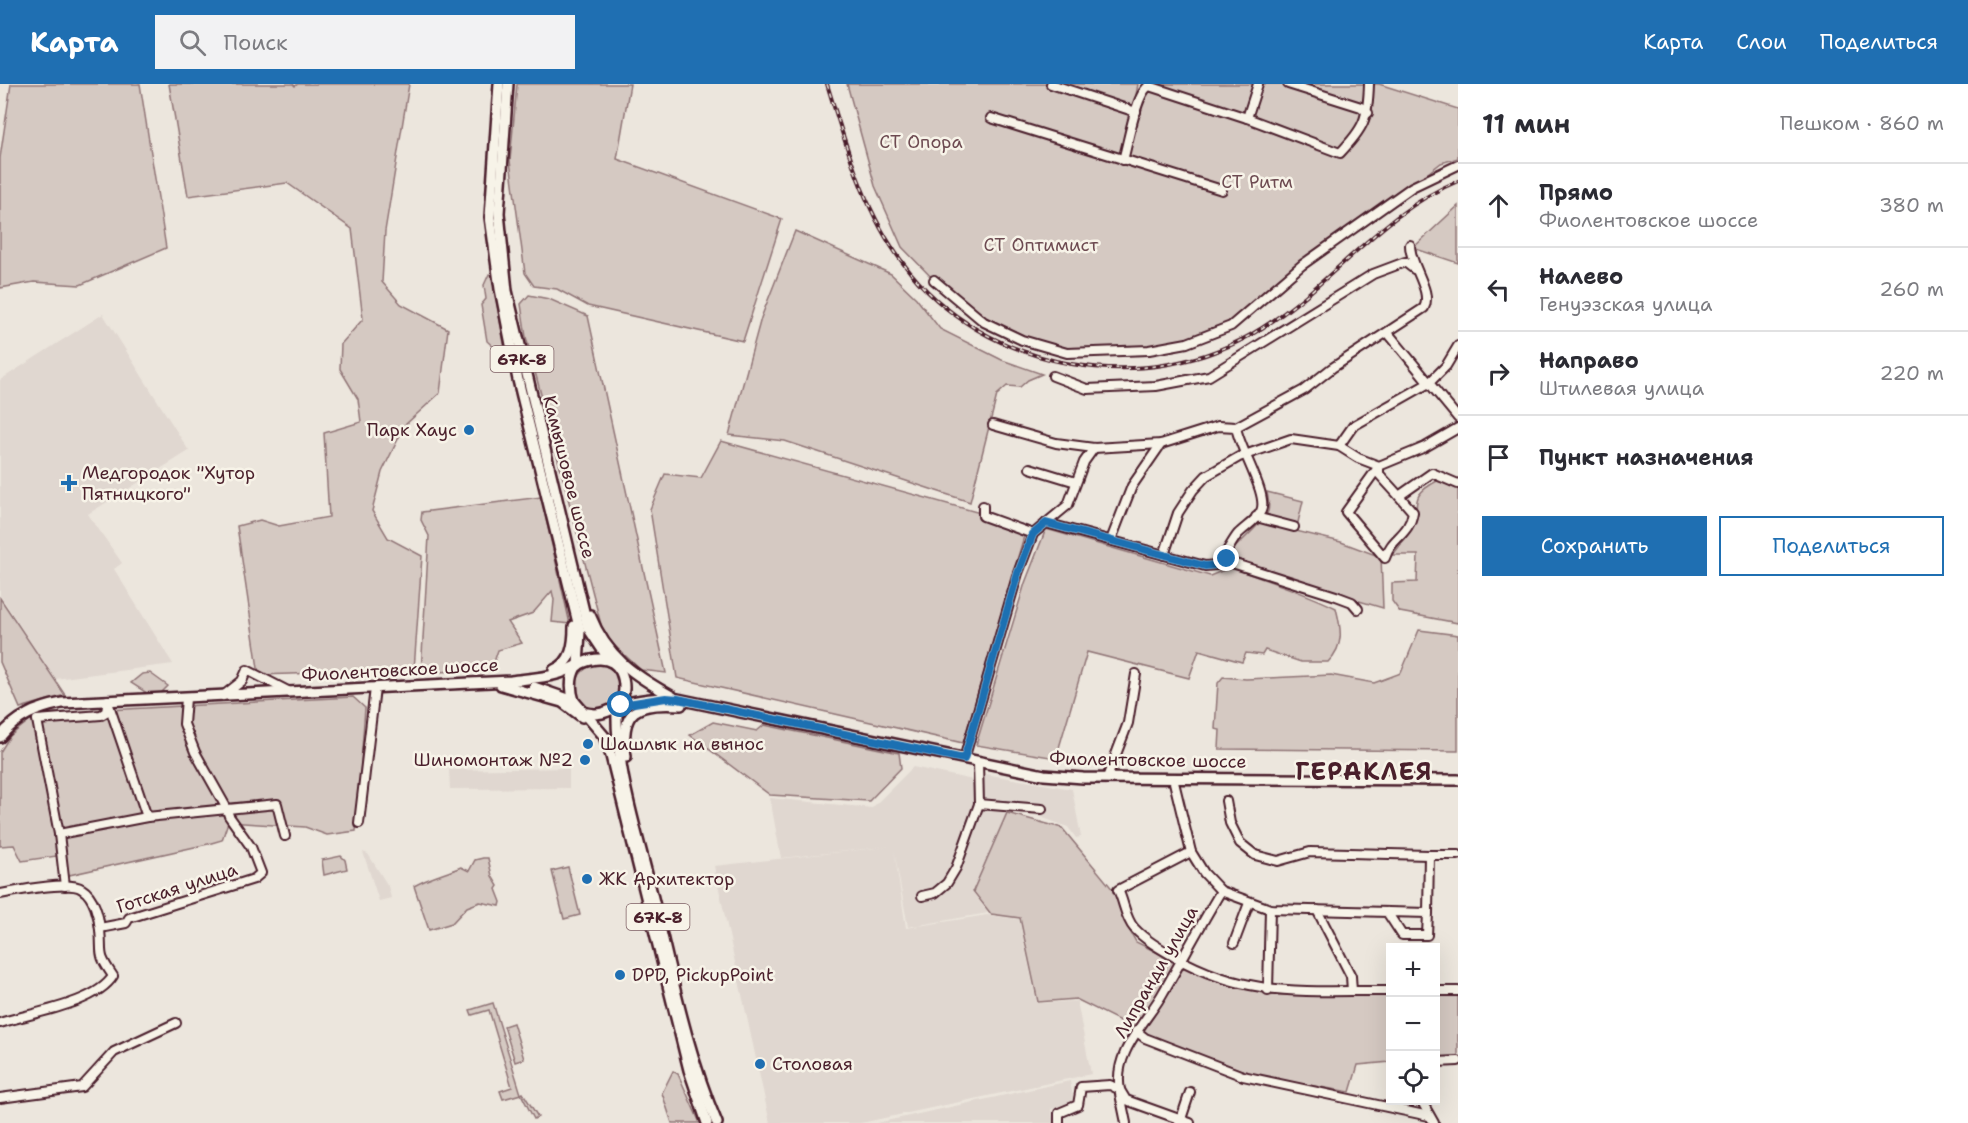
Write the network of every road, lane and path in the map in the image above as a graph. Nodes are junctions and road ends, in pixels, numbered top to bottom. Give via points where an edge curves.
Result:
1 (499, 84) edge
2 (508, 84) edge
3 (1051, 84) edge
4 (1258, 84) edge
5 (1288, 84) edge
6 (1369, 84) edge
7 (1136, 112) junction
8 (1368, 113) junction
9 (991, 118) dead end
10 (1247, 118) junction
11 (1123, 160) junction
12 (1458, 165) edge
13 (1222, 190) dead end
14 (1410, 245) dead end
15 (1416, 271) junction
16 (934, 280) dead end
17 (1388, 333) junction
18 (1458, 346) edge
19 (1053, 376) dead end
20 (1429, 383) junction
21 (1458, 418) edge
22 (993, 425) dead end
23 (1236, 427) junction
24 (1458, 428) edge
25 (1161, 444) junction
26 (1339, 446) junction
27 (1094, 448) junction
28 (1244, 455) junction
29 (1379, 465) junction
30 (1030, 468) dead end
31 (1076, 482) junction
32 (1458, 484) edge
33 (1399, 496) junction
34 (983, 506) dead end
35 (1256, 517) junction
36 (1046, 523) junction
37 (1294, 527) dead end
38 (1033, 534) junction
39 (1111, 540) junction
40 (1164, 555) junction
41 (1224, 556) junction
42 (578, 583) junction
43 (574, 609) junction
44 (1358, 609) dead end
45 (610, 661) junction
46 (577, 667) junction
47 (622, 671) junction
48 (1136, 674) dead end
49 (521, 679) junction
50 (511, 681) junction
51 (490, 682) junction
52 (375, 688) junction
53 (290, 692) junction
54 (223, 696) junction
55 (186, 698) junction
56 (666, 698) junction
57 (678, 699) junction
58 (108, 700) junction
59 (574, 701) junction
60 (702, 705) junction
61 (619, 706) junction
62 (587, 713) junction
63 (0, 737) edge
64 (964, 759) junction
65 (978, 762) junction
66 (1107, 778) junction
67 (1173, 778) junction
68 (1458, 780) edge
69 (619, 789) junction
70 (630, 798) junction
71 (1226, 801) dead end
72 (979, 804) junction
73 (1042, 808) dead end
74 (227, 809) junction
75 (147, 817) junction
76 (359, 824) dead end
77 (59, 834) junction
78 (285, 836) dead end
79 (1191, 852) junction
80 (1429, 855) junction
81 (1458, 855) edge
82 (65, 886) junction
83 (1221, 891) junction
84 (0, 894) edge
85 (922, 896) dead end
86 (1249, 903) junction
87 (1270, 909) junction
88 (1317, 910) junction
89 (1388, 912) junction
90 (1428, 913) junction
91 (100, 928) junction
92 (1234, 943) dead end
93 (1180, 960) junction
94 (1268, 990) junction
95 (1352, 991) junction
96 (1386, 991) edge
97 (1440, 991) edge
98 (1458, 991) edge
99 (0, 1023) edge
100 (176, 1023) dead end
101 (1136, 1031) junction
102 (1458, 1061) edge
103 (1440, 1062) edge
104 (1120, 1089) junction
105 (1190, 1092) dead end
106 (0, 1098) edge
107 (1423, 1105) edge
108 (1431, 1120) edge
109 (1180, 1121) edge
110 (707, 1123) edge
111 (717, 1123) edge
112 (1059, 1123) edge
113 (1126, 1123) edge
114 (1190, 1123) edge

1 - 43 main road, Камышовое шоссе / 67К-8 via 490,217 500,289
2 - 42 main road, Камышовое шоссе / 67К-8 via 499,213 507,291
3 - 7 street
4 - 10 street
5 - 8 street
6 - 8 street
7 - 10 street via 1144,90 1152,86
7 - 11 street
8 - 10 street via 1356,136 1340,153
9 - 11 street
11 - 13 street
12 - 16 street via 1412,187 1302,265 1231,326 1187,343 1149,350 1067,353 1022,340 984,322
14 - 15 street
15 - 17 street via 1427,292 1427,303
15 - 19 street via 1405,262 1373,274 1209,376 1156,386 1087,389
17 - 20 street
17 - 23 street via 1304,390
18 - 20 street
20 - 21 street
20 - 26 street via 1353,426
22 - 27 street via 1056,443
23 - 25 street via 1218,426
23 - 28 street
24 - 29 street via 1425,447
25 - 27 street
25 - 39 street via 1132,486
26 - 28 street via 1291,439
26 - 29 street
27 - 31 street
28 - 35 street via 1263,499
28 - 40 street via 1206,476 1192,489 1178,513
29 - 33 street via 1379,474
29 - 33 street via 1346,512 1385,558 1389,546 1411,526 1413,512
30 - 31 street
31 - 36 street via 1068,505
32 - 33 street via 1432,473
34 - 38 street via 983,516
35 - 37 street
35 - 41 street
36 - 38 street
36 - 39 street
38 - 64 street
39 - 40 street
40 - 41 street via 1211,567
41 - 44 street via 1232,563 1352,602
42 - 45 main road, Камышовое шоссе / 67К-8 via 588,628
42 - 57 main road via 602,642 623,666
43 - 46 main road, 67К-8 via 580,631
43 - 49 main road via 574,636 567,662
45 - 46 main road via 591,660
45 - 47 main road, 67К-8
46 - 49 main road, Фиолентовское шоссе via 554,675
46 - 59 main road, 67К-8 via 571,681
47 - 56 main road, Фиолентовское шоссе
47 - 61 main road, 67К-8 via 626,690
48 - 66 street via 1128,723
49 - 50 main road, Фиолентовское шоссе
50 - 51 main road, Фиолентовское шоссе
50 - 59 main road, Фиолентовское шоссе
51 - 52 main road, Фиолентовское шоссе
51 - 69 main road via 562,702 580,715 594,731
52 - 53 main road, Фиолентовское шоссе
52 - 76 street
53 - 54 main road, Фиолентовское шоссе
53 - 54 street, Фиолентовское шоссе via 247,670 242,681
54 - 55 main road, Фиолентовское шоссе
55 - 58 main road, Фиолентовское шоссе
55 - 74 street, Готская улица via 184,724
56 - 57 main road, Фиолентовское шоссе
56 - 61 main road, Фиолентовское шоссе
57 - 60 main road, Фиолентовское шоссе
58 - 63 main road, Фиолентовское шоссе via 62,703 32,710 16,719
58 - 75 street
58 - 77 street via 106,712 100,716 37,720
59 - 62 main road, 67К-8
60 - 64 main road, Фиолентовское шоссе
60 - 70 main road via 646,705 626,721 623,740
61 - 62 main road via 603,714
61 - 70 main road, 67К-8 via 617,745
62 - 69 main road, 67К-8 via 604,736
64 - 65 main road, Фиолентовское шоссе
65 - 66 main road, Фиолентовское шоссе via 1044,775
65 - 72 street
66 - 67 main road, Фиолентовское шоссе
67 - 68 main road, Фиолентовское шоссе
67 - 79 street
69 - 110 main road, 67К-8 via 686,1060
70 - 111 main road, 67К-8 via 697,1068
71 - 80 street via 1230,823 1240,843 1255,855 1278,861 1310,852
72 - 73 street
72 - 85 street via 947,883 935,893
74 - 75 street
74 - 78 street via 277,804
74 - 91 street, Готская улица via 261,873 254,879 129,918 126,923
75 - 77 street
77 - 82 street
79 - 83 street
79 - 93 street via 1118,890 1132,926
80 - 81 street
80 - 90 street
82 - 84 street
82 - 91 street, Готская улица via 76,886 91,898
83 - 86 street
83 - 93 street, Липранди улица
86 - 87 street
86 - 92 street
87 - 88 street
87 - 94 street
88 - 89 street
88 - 95 street via 1351,976
89 - 90 street
89 - 90 street via 1402,935 1427,935
91 - 99 street, Готская улица via 101,957 113,976 108,985 60,1006
93 - 94 street via 1215,977
93 - 101 street, Липранди улица via 1164,992
94 - 95 street
95 - 96 street
97 - 98 street
100 - 106 street via 114,1052 82,1087
101 - 104 street, Липранди улица via 1118,1079
101 - 108 street via 1243,1076
102 - 103 street
104 - 109 street via 1126,1100
104 - 112 street via 1110,1085 1081,1088 1078,1105 1059,1113
104 - 113 street, Липранди улица
105 - 109 street
107 - 108 street
109 - 114 street

